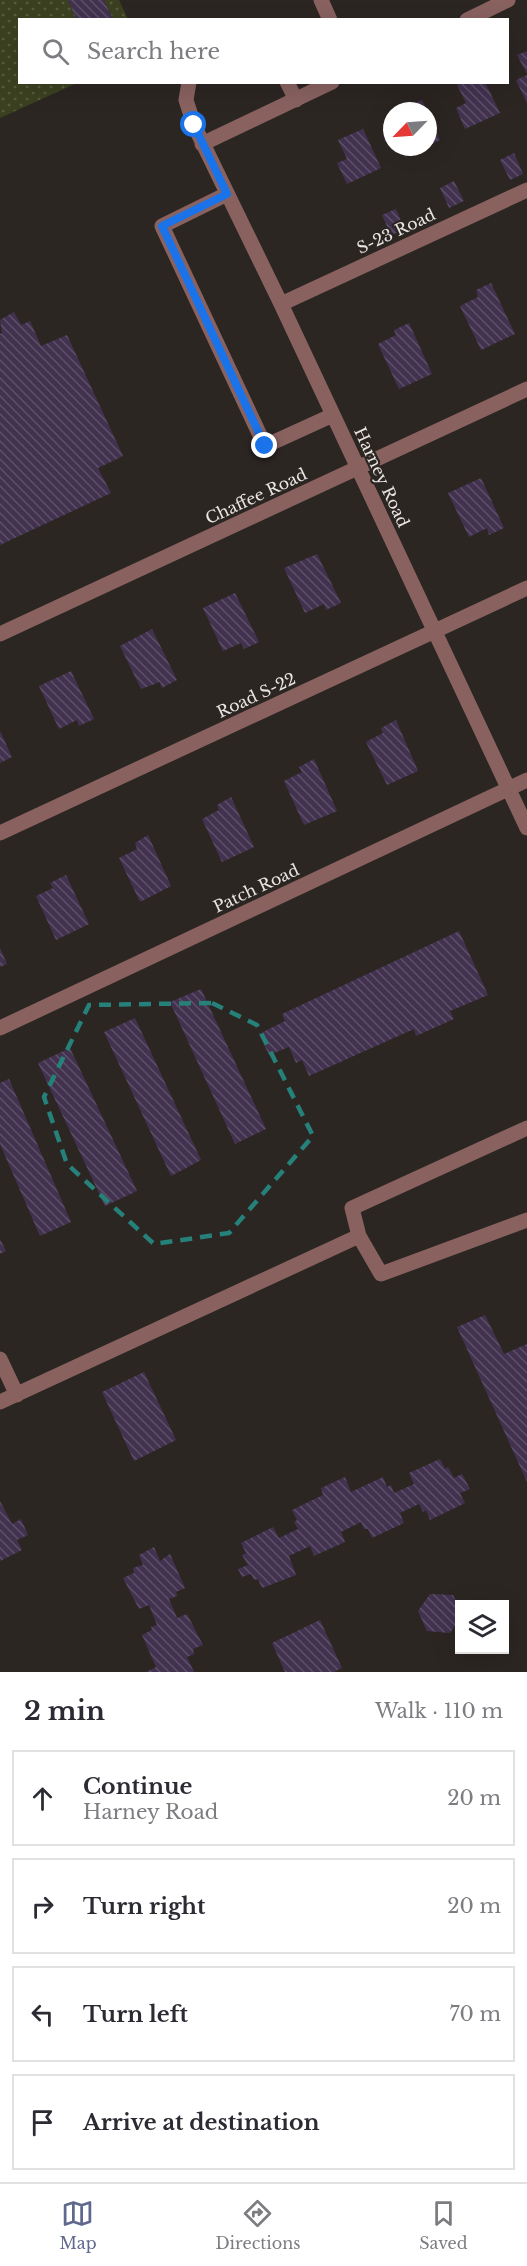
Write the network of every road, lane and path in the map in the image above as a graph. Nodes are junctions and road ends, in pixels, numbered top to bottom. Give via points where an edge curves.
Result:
1 (321, 0) edge
2 (508, 0) edge
3 (329, 18) edge
4 (471, 18) edge
5 (189, 84) edge
6 (288, 84) edge
7 (328, 84) edge
8 (296, 100) junction
9 (202, 144) junction
10 (527, 190) edge
11 (227, 194) junction
12 (281, 304) junction
13 (527, 389) edge
14 (333, 415) junction
15 (358, 468) junction
16 (527, 588) edge
17 (435, 631) junction
18 (0, 634) edge
19 (527, 780) edge
20 (509, 788) junction
21 (527, 828) edge
22 (0, 833) edge
23 (0, 1028) edge
24 (527, 1128) edge
25 (527, 1220) edge
26 (359, 1236) junction
27 (0, 1359) edge
28 (17, 1395) junction
29 (0, 1402) edge

1 - 3 street
2 - 4 street
5 - 9 street, Harney Road via 186,100
6 - 8 street
7 - 8 street
8 - 9 street
9 - 11 street, Harney Road
10 - 12 street, S-23 Road
11 - 12 street, Harney Road
11 - 14 street via 162,226 265,446
12 - 14 street, Harney Road
13 - 15 street, Chaffee Road
14 - 15 street, Harney Road
15 - 17 street, Harney Road
15 - 18 street, Chaffee Road
16 - 17 street, Road S-22
17 - 20 street, Harney Road
17 - 22 street, Road S-22
19 - 20 street, Patch Road
20 - 21 street, Harney Road
20 - 23 street, Patch Road
24 - 26 street via 352,1208
25 - 26 street via 381,1274
26 - 28 street
27 - 28 street
28 - 29 street

